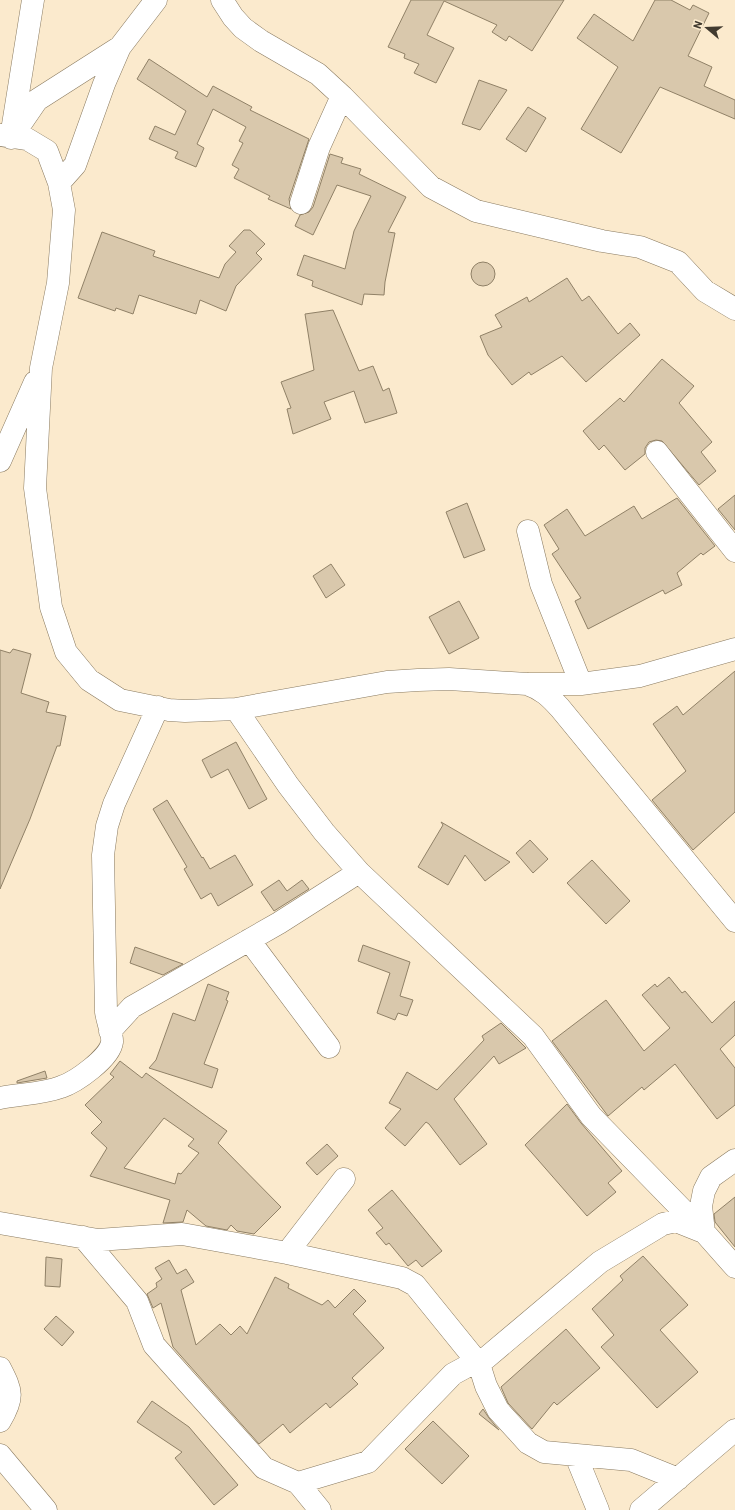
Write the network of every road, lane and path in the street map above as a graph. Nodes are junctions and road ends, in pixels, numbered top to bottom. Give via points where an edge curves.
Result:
1 (33, 0) edge
2 (156, 0) edge
3 (222, 0) edge
4 (120, 47) junction
5 (342, 96) junction
6 (6, 137) edge
7 (60, 183) junction
8 (301, 203) dead end
9 (735, 309) edge
10 (41, 368) junction
11 (657, 452) dead end
12 (0, 461) edge
13 (528, 532) dead end
14 (735, 551) edge
15 (735, 649) edge
16 (527, 684) junction
17 (581, 684) junction
18 (158, 707) junction
19 (236, 709) junction
20 (359, 872) junction
21 (735, 921) edge
22 (249, 940) junction
23 (110, 1031) junction
24 (330, 1046) dead end
25 (0, 1098) edge
26 (735, 1160) edge
27 (344, 1179) dead end
28 (0, 1223) edge
29 (704, 1232) junction
30 (83, 1237) junction
31 (287, 1253) junction
32 (735, 1267) edge
33 (478, 1363) junction
34 (0, 1368) edge
35 (0, 1421) edge
36 (735, 1430) edge
37 (0, 1455) edge
38 (576, 1456) junction
39 (678, 1479) junction
40 (298, 1483) junction
41 (314, 1508) edge
42 (46, 1510) edge
43 (598, 1510) edge
44 (641, 1510) edge

1 - 6 street
2 - 4 street
3 - 5 street via 243,28 318,74
4 - 6 street via 37,100
4 - 7 street via 75,165
5 - 8 street via 319,147
5 - 9 street via 431,187 476,211 646,250 678,262 705,291
6 - 7 street via 27,140 47,151
7 - 10 street via 64,210 60,263
10 - 12 street
10 - 18 street via 35,488 51,607 66,652 89,680 120,700
11 - 14 street
13 - 17 street via 541,584
15 - 17 street via 640,676
16 - 17 street
16 - 19 street via 449,679 395,682
16 - 21 street via 547,694 560,708
18 - 19 street via 184,711
18 - 23 street via 114,804 107,826 103,855 106,1012
19 - 20 street via 315,821
20 - 22 street
20 - 29 street via 533,1036 591,1116
22 - 23 street via 132,1007
22 - 24 street
23 - 25 street via 113,1040 105,1058 67,1084 54,1089
26 - 29 street via 711,1177 704,1191 701,1206
27 - 31 street
28 - 30 street
29 - 32 street
29 - 33 street via 676,1221 663,1224 600,1262
30 - 31 street via 111,1239 182,1234
30 - 40 street via 137,1302 154,1345 264,1468
31 - 33 street via 397,1277 415,1285
33 - 38 street via 498,1410 528,1443 544,1452
33 - 40 street via 453,1374 373,1458 362,1465
34 - 35 street via 11,1390 11,1398
36 - 39 street
37 - 42 street
38 - 39 street via 631,1460
38 - 43 street
39 - 44 street
40 - 41 street

